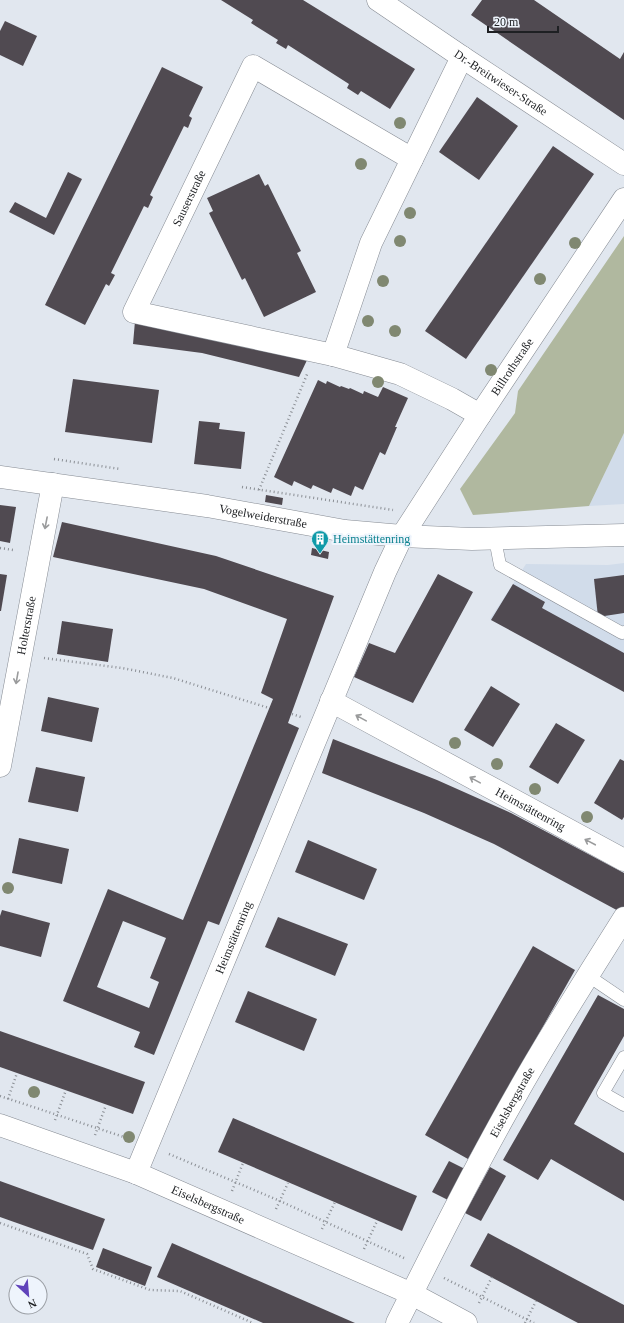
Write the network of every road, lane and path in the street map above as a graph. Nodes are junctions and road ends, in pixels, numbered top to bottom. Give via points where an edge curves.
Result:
1 (378, 0) edge
2 (462, 57) junction
3 (412, 159) junction
4 (624, 164) edge
5 (624, 199) edge
6 (325, 353) junction
7 (480, 415) junction
8 (47, 458) dead end
9 (125, 469) dead end
10 (0, 476) edge
11 (53, 484) junction
12 (240, 487) dead end
13 (259, 490) junction
14 (417, 513) junction
15 (250, 514) junction
16 (624, 535) edge
17 (402, 536) junction
18 (495, 539) junction
19 (0, 548) edge
20 (13, 550) dead end
21 (624, 632) edge
22 (21, 655) junction
23 (331, 701) junction
24 (270, 708) dead end
25 (0, 766) edge
26 (624, 860) edge
27 (624, 918) edge
28 (587, 975) junction
29 (624, 1000) edge
30 (624, 1058) edge
31 (17, 1073) dead end
32 (66, 1090) dead end
33 (0, 1096) edge
34 (8, 1098) junction
35 (106, 1105) dead end
36 (624, 1105) edge
37 (3, 1115) edge
38 (57, 1115) junction
39 (98, 1128) junction
40 (47, 1141) junction
41 (148, 1145) junction
42 (88, 1156) junction
43 (243, 1163) dead end
44 (136, 1173) junction
45 (235, 1182) junction
46 (288, 1182) dead end
47 (280, 1201) junction
48 (334, 1202) dead end
49 (223, 1211) junction
50 (377, 1221) dead end
51 (326, 1222) junction
52 (0, 1223) edge
53 (266, 1230) junction
54 (368, 1241) junction
55 (312, 1250) junction
56 (425, 1268) junction
57 (355, 1269) junction
58 (492, 1277) dead end
59 (412, 1294) junction
60 (482, 1297) junction
61 (536, 1301) dead end
62 (479, 1303) dead end
63 (527, 1319) junction
64 (253, 1323) edge
65 (397, 1323) edge
66 (466, 1323) edge
67 (525, 1323) edge
68 (534, 1323) edge

1 - 2 street, Dr.-Breitwieser-Straße
2 - 3 street
2 - 4 street, Dr.-Breitwieser-Straße
3 - 6 street via 371,243
3 - 6 street, Sauserstraße via 253,66 134,312
5 - 7 street, Billrothstraße
6 - 7 street, Sauserstraße via 400,374
6 - 13 path
7 - 14 street, Billrothstraße
8 - 9 path
10 - 11 street, Vogelweiderstraße
11 - 15 street, Vogelweiderstraße
11 -> 22 street, Holterstraße
12 - 13 path
13 - 14 path
13 - 15 path
14 - 17 street, Billrothstraße
15 - 17 street, Vogelweiderstraße via 345,531
16 - 18 street, Vogelweiderstraße
17 - 18 street, Vogelweiderstraße
17 - 23 street, Heimstättenring
18 - 21 lane via 500,565
19 - 20 path
22 - 24 path via 122,668 174,678
22 -> 25 street, Holterstraße
26 -> 23 street, Heimstättenring
23 - 41 street, Heimstättenring
27 - 28 street, Eiselsbergstraße
28 - 29 lane
28 - 56 street, Eiselsbergstraße via 515,1096
30 - 36 lane via 604,1092
31 - 34 path
32 - 38 path
33 - 34 path
34 - 37 path
34 - 38 path
35 - 39 path
37 - 40 street, Eiselsbergstraße
38 - 39 path
38 - 40 path
39 - 41 path
39 - 42 path
40 - 42 street, Eiselsbergstraße
41 - 44 street, Heimstättenring
41 - 45 path
42 - 44 street, Eiselsbergstraße
43 - 45 path
44 - 49 street, Eiselsbergstraße
45 - 47 path
45 - 49 path
46 - 47 path
47 - 51 path
47 - 53 path
48 - 51 path
49 - 53 street, Eiselsbergstraße
50 - 54 path
51 - 54 path
51 - 55 path
52 - 64 path via 87,1254 93,1269 150,1290 180,1290
53 - 55 street, Eiselsbergstraße
54 - 56 path
54 - 57 path
55 - 57 street, Eiselsbergstraße
56 - 59 street, Eiselsbergstraße
56 - 60 path
57 - 59 street, Eiselsbergstraße
58 - 60 path
59 - 65 street
59 - 66 street, Eiselsbergstraße
60 - 62 path
60 - 63 path
61 - 63 path
63 - 67 path
63 - 68 path

